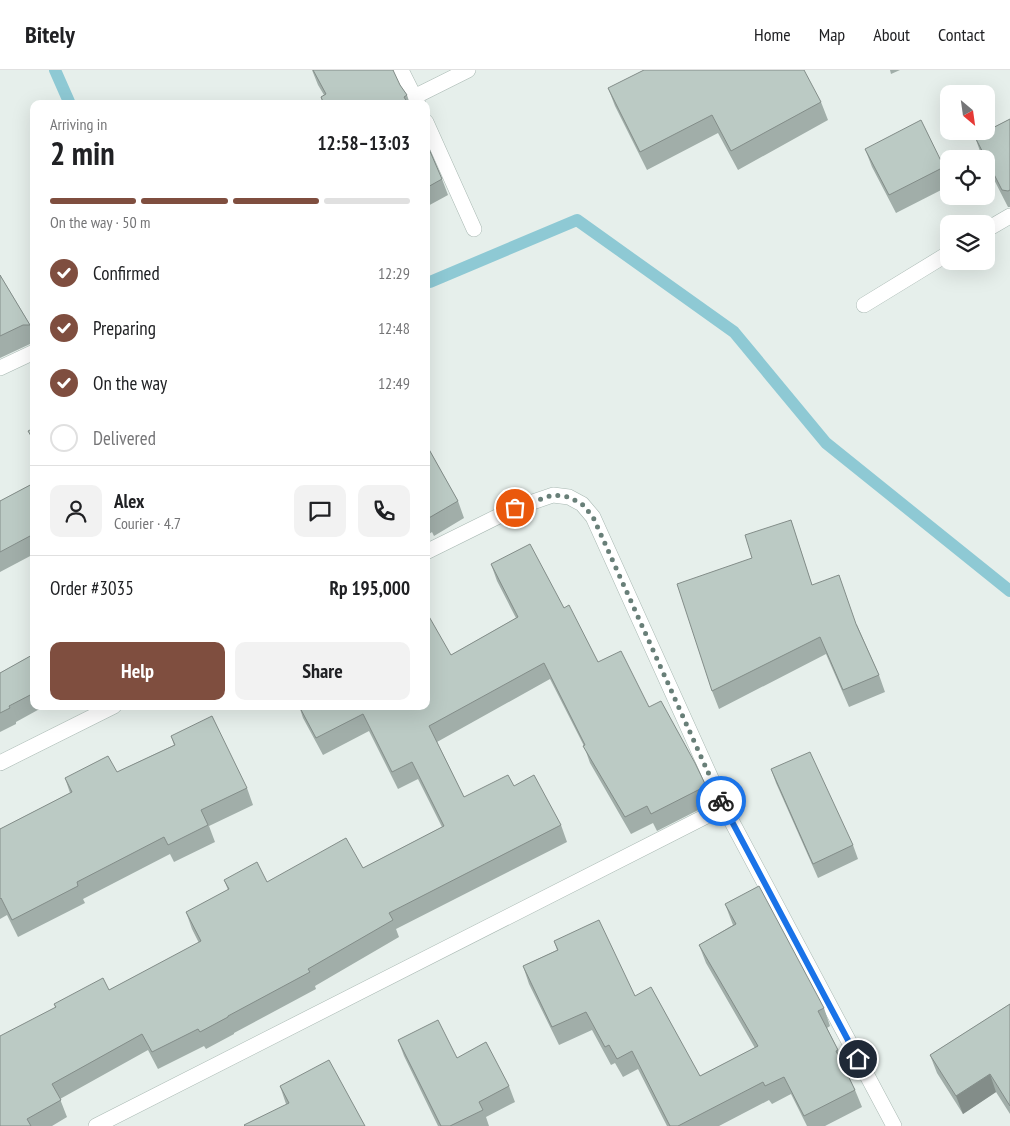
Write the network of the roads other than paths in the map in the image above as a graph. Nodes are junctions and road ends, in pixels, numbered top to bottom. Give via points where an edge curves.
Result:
1 (402, 70) edge
2 (468, 70) edge
3 (416, 100) edge
4 (430, 131) edge
5 (1010, 216) edge
6 (995, 225) edge
7 (474, 230) dead end
8 (940, 259) edge
9 (864, 305) dead end
10 (30, 354) edge
11 (0, 368) edge
12 (430, 550) edge
13 (106, 710) edge
14 (0, 763) edge
15 (724, 807) junction
16 (96, 1126) edge
17 (894, 1126) edge

1 - 3 street
2 - 3 street
4 - 7 street
5 - 6 street
8 - 9 street
10 - 11 street
12 - 15 street via 515,508 553,495 569,497 582,504 593,517
13 - 14 street
15 - 16 street
15 - 17 street

